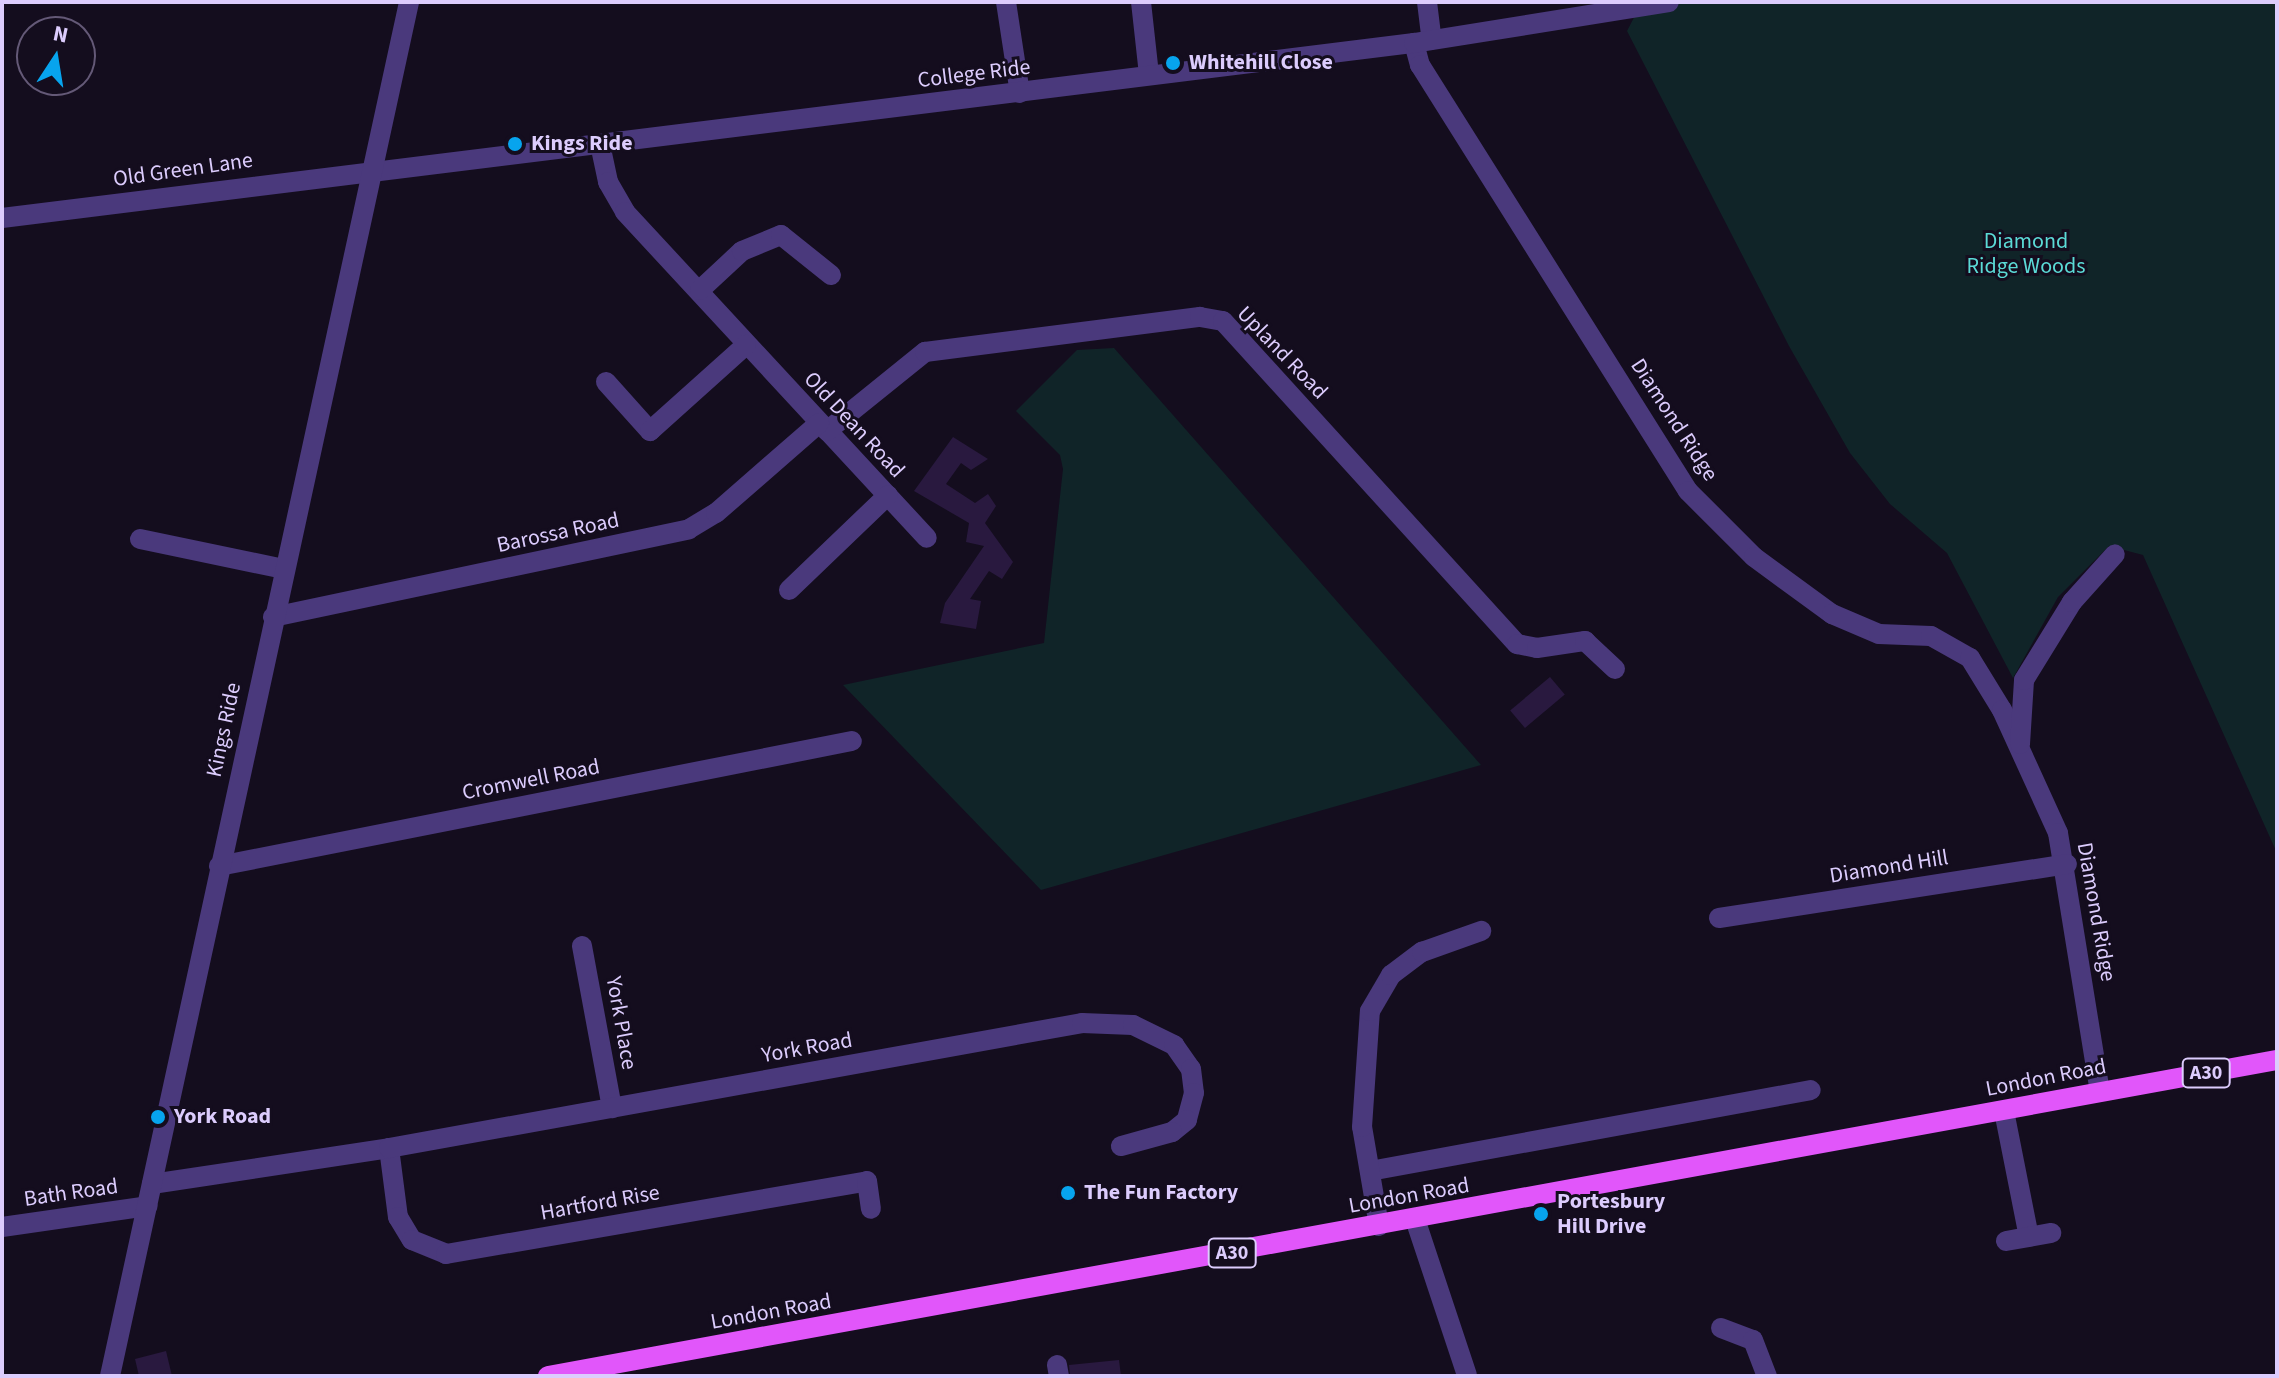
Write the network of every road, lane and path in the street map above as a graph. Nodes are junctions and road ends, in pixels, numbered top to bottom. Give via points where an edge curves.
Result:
1 (409, 2) edge
2 (1006, 2) edge
3 (1141, 2) edge
4 (1427, 2) edge
5 (1669, 2) edge
6 (1423, 41) junction
7 (1149, 74) junction
8 (1020, 93) junction
9 (600, 144) junction
10 (371, 169) junction
11 (2, 218) edge
12 (831, 275) dead end
13 (700, 290) junction
14 (746, 345) junction
15 (606, 382) dead end
16 (823, 427) junction
17 (888, 495) junction
18 (927, 538) dead end
19 (140, 539) dead end
20 (2115, 554) dead end
21 (284, 569) junction
22 (789, 590) dead end
23 (273, 617) junction
24 (1615, 669) dead end
25 (852, 741) dead end
26 (2019, 748) junction
27 (2067, 864) junction
28 (219, 866) junction
29 (1719, 918) dead end
30 (1481, 931) dead end
31 (582, 946) dead end
32 (2277, 1060) edge
33 (1811, 1090) dead end
34 (2100, 1092) junction
35 (612, 1108) junction
36 (2004, 1111) junction
37 (1121, 1146) dead end
38 (389, 1148) junction
39 (1370, 1171) junction
40 (152, 1184) junction
41 (147, 1206) junction
42 (871, 1209) dead end
43 (1415, 1219) junction
44 (1379, 1226) junction
45 (2, 1227) edge
46 (2051, 1233) dead end
47 (2029, 1237) junction
48 (2006, 1241) dead end
49 (1721, 1328) dead end
50 (1467, 1375) edge
51 (110, 1376) edge
52 (548, 1376) edge
53 (1767, 1376) edge

1 - 10 street, Kings Ride
2 - 8 street
3 - 7 street
4 - 6 street, Diamond Ridge
5 - 6 street, College Ride
6 - 7 street, College Ride
6 - 26 street, Diamond Ridge via 1420,65 1688,491 1754,557 1832,614 1879,634 1931,636 1970,658
7 - 8 street, College Ride
8 - 9 street, College Ride
9 - 10 street, College Ride
9 - 13 street, Old Dean Road via 608,182 625,212
10 - 11 street, Old Green Lane
10 - 21 street, Kings Ride
12 - 13 street via 781,235 742,251
13 - 14 street, Old Dean Road
14 - 15 street via 650,431
14 - 16 street, Old Dean Road
16 - 17 street, Old Dean Road
16 - 23 street, Barossa Road via 689,529
16 - 24 street, Upland Road via 925,352 1200,317 1223,321 1517,644 1537,648 1580,634
17 - 18 street, Old Dean Road
17 - 22 street
19 - 21 street
20 - 26 street, Diamond Ridge via 2072,602 2024,680
21 - 23 street, Kings Ride
23 - 28 street, Kings Ride
25 - 28 street, Cromwell Road
26 - 27 street, Diamond Ridge
27 - 29 street, Diamond Hill
27 - 34 street, Diamond Ridge
28 - 40 street, Kings Ride
30 - 39 street via 1422,952 1391,975 1370,1011 1362,1127
31 - 35 street, York Place
32 - 34 main road, London Road / A30
33 - 39 street, London Road
34 - 36 main road, London Road / A30
35 - 37 street, York Road via 1107,1022 1133,1025 1174,1045 1191,1069 1187,1120 1172,1132
35 - 38 street, York Road
36 - 43 main road, London Road / A30
36 - 47 street
38 - 40 street, York Road
38 - 42 street, Hartford Rise via 398,1217 412,1240 446,1254 867,1181
39 - 44 street
40 - 41 street, Kings Ride
41 - 45 street, Bath Road
41 - 51 street, Kings Ride
43 - 44 main road, London Road / A30
43 - 50 street
44 - 52 main road, London Road / A30
46 - 47 street
47 - 48 street
49 - 53 street via 1753,1340

